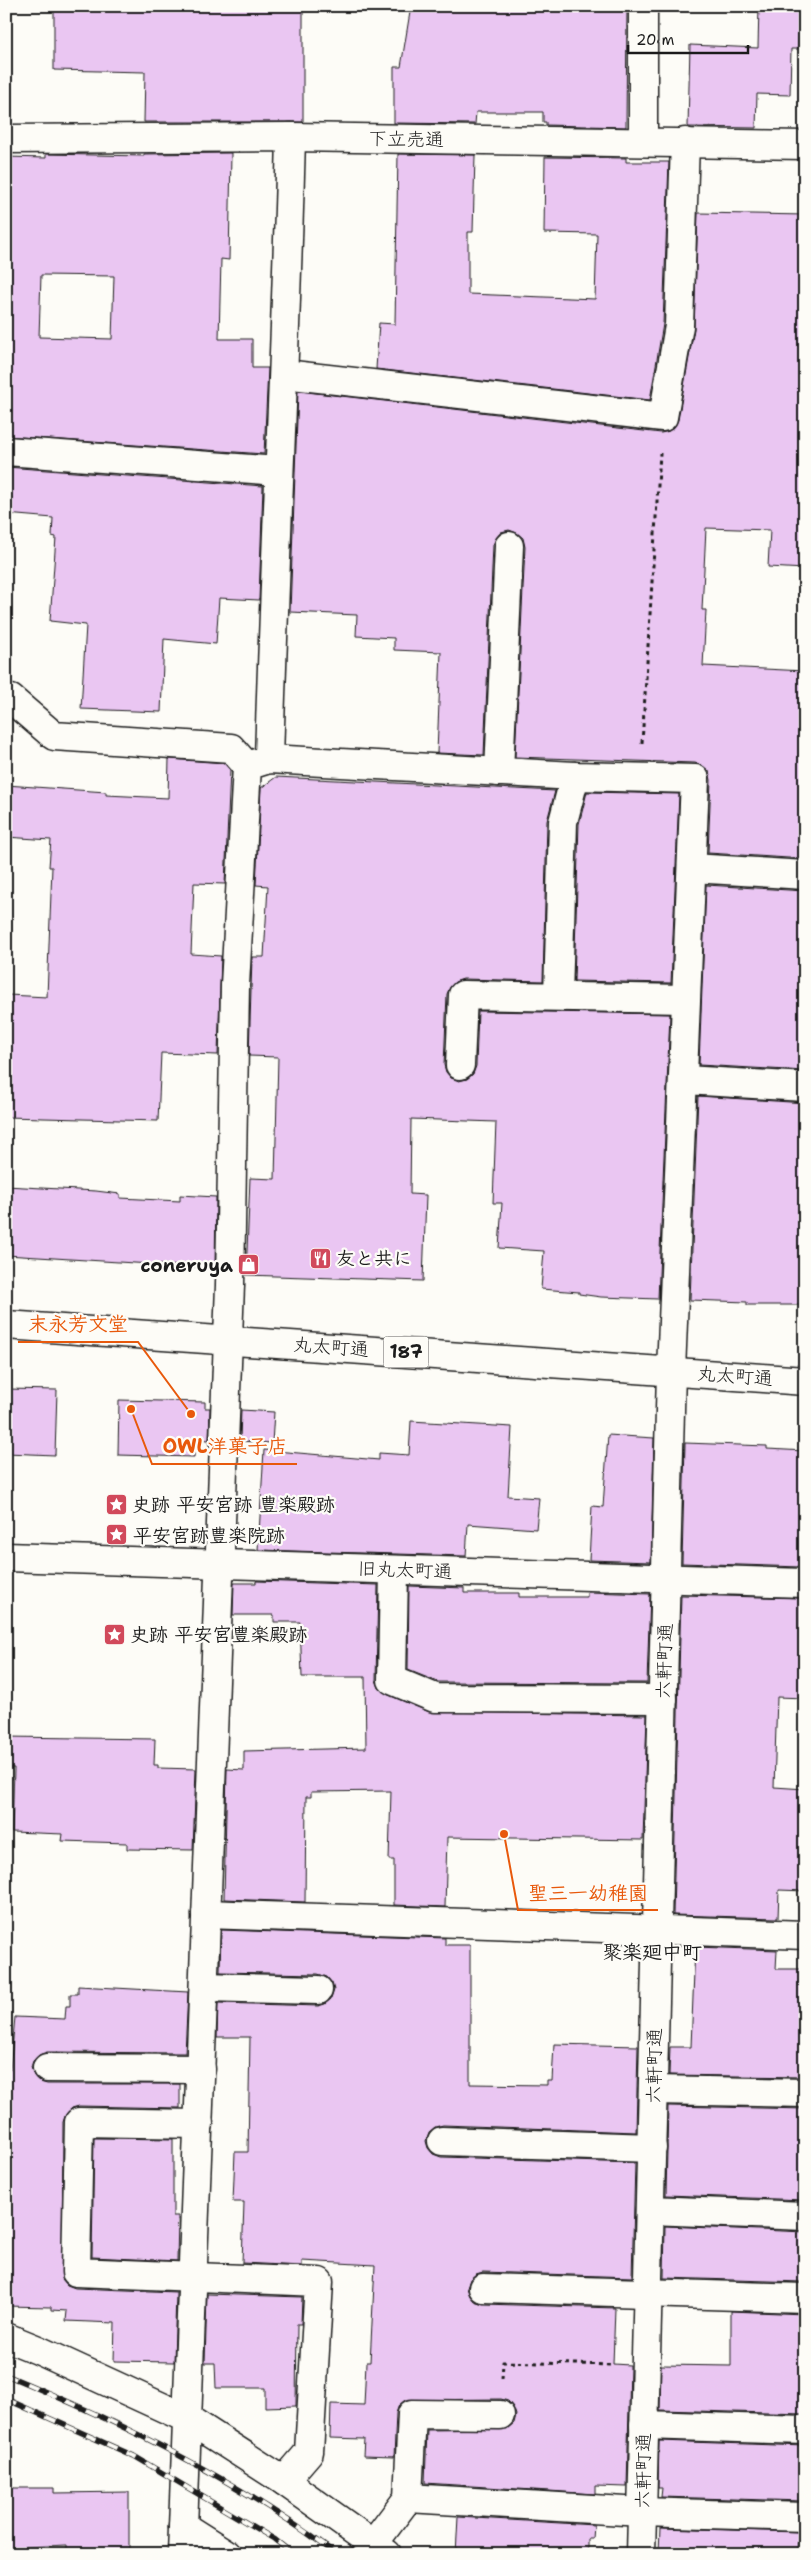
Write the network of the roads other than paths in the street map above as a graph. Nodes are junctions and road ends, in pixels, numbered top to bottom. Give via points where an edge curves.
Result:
1 (643, 6) edge
2 (291, 137) junction
3 (6, 139) edge
4 (644, 141) junction
5 (685, 142) junction
6 (805, 145) edge
7 (284, 374) junction
8 (6, 452) edge
9 (278, 471) junction
10 (508, 546) dead end
11 (6, 699) edge
12 (258, 763) junction
13 (499, 772) junction
14 (575, 776) junction
15 (692, 868) junction
16 (805, 875) edge
17 (558, 996) junction
18 (686, 998) junction
19 (460, 1065) dead end
20 (685, 1080) junction
21 (805, 1087) edge
22 (6, 1325) edge
23 (228, 1340) junction
24 (672, 1371) junction
25 (805, 1381) edge
26 (6, 1557) edge
27 (220, 1564) junction
28 (394, 1570) junction
29 (666, 1578) junction
30 (805, 1583) edge
31 (663, 1700) junction
32 (206, 1914) junction
33 (657, 1928) junction
34 (805, 1934) edge
35 (204, 1987) junction
36 (318, 1990) dead end
37 (46, 2068) dead end
38 (201, 2069) junction
39 (653, 2090) junction
40 (805, 2093) edge
41 (198, 2124) junction
42 (442, 2141) dead end
43 (652, 2148) junction
44 (650, 2210) junction
45 (805, 2216) edge
46 (192, 2276) junction
47 (483, 2288) dead end
48 (648, 2294) junction
49 (805, 2298) edge
50 (6, 2337) edge
51 (500, 2415) road end
52 (188, 2419) junction
53 (644, 2425) junction
54 (805, 2430) edge
55 (284, 2481) junction
56 (408, 2498) junction
57 (642, 2512) junction
58 (805, 2517) edge
59 (183, 2526) junction
60 (380, 2548) edge
61 (182, 2554) edge
62 (227, 2554) edge
63 (641, 2554) edge

1 - 4 street
2 - 3 street, 下立売通
2 - 4 street, 下立売通
2 - 7 street
4 - 5 street, 下立売通
5 - 6 street, 下立売通
5 - 7 street via 679,326 663,417
7 - 9 street
8 - 9 street
9 - 12 street
10 - 13 street
11 - 12 street via 11,699 54,736 231,748
12 - 13 street
12 - 23 street via 235,984
13 - 14 street
14 - 15 street, 六軒町通 via 695,779
14 - 17 street via 563,822
15 - 16 street
15 - 18 street, 六軒町通
17 - 18 street
17 - 19 street via 463,994
18 - 20 street, 六軒町通
20 - 21 street
20 - 24 street, 六軒町通
22 - 23 street, 丸太町通 / 187
23 - 24 street, 丸太町通 / 187
23 - 27 street
24 - 25 street, 丸太町通 / 187
24 - 29 street, 六軒町通
26 - 27 street, 旧丸太町通
27 - 28 street, 旧丸太町通
27 - 32 street
28 - 29 street, 旧丸太町通
28 - 31 street via 392,1680 435,1698
29 - 30 street, 旧丸太町通
29 - 31 street, 六軒町通
31 - 33 street, 六軒町通
32 - 33 street
32 - 35 street
33 - 34 street
33 - 39 street, 六軒町通
35 - 36 street
35 - 38 street
37 - 38 street
38 - 41 street
39 - 40 street
39 - 43 street, 六軒町通
41 - 46 street
41 - 46 street via 80,2122 76,2272
42 - 43 street
43 - 44 street, 六軒町通
44 - 45 street
44 - 48 street, 六軒町通
46 - 52 street
46 - 55 street via 319,2282 309,2452
47 - 48 street
48 - 49 street
48 - 53 street, 六軒町通
50 - 52 street
51 - 56 street via 412,2414
52 - 55 street
52 - 59 street
53 - 54 street
53 - 57 street, 六軒町通
55 - 60 street
56 - 57 street
56 - 60 street
57 - 58 street
57 - 63 street, 六軒町通
59 - 61 street
59 - 62 street

